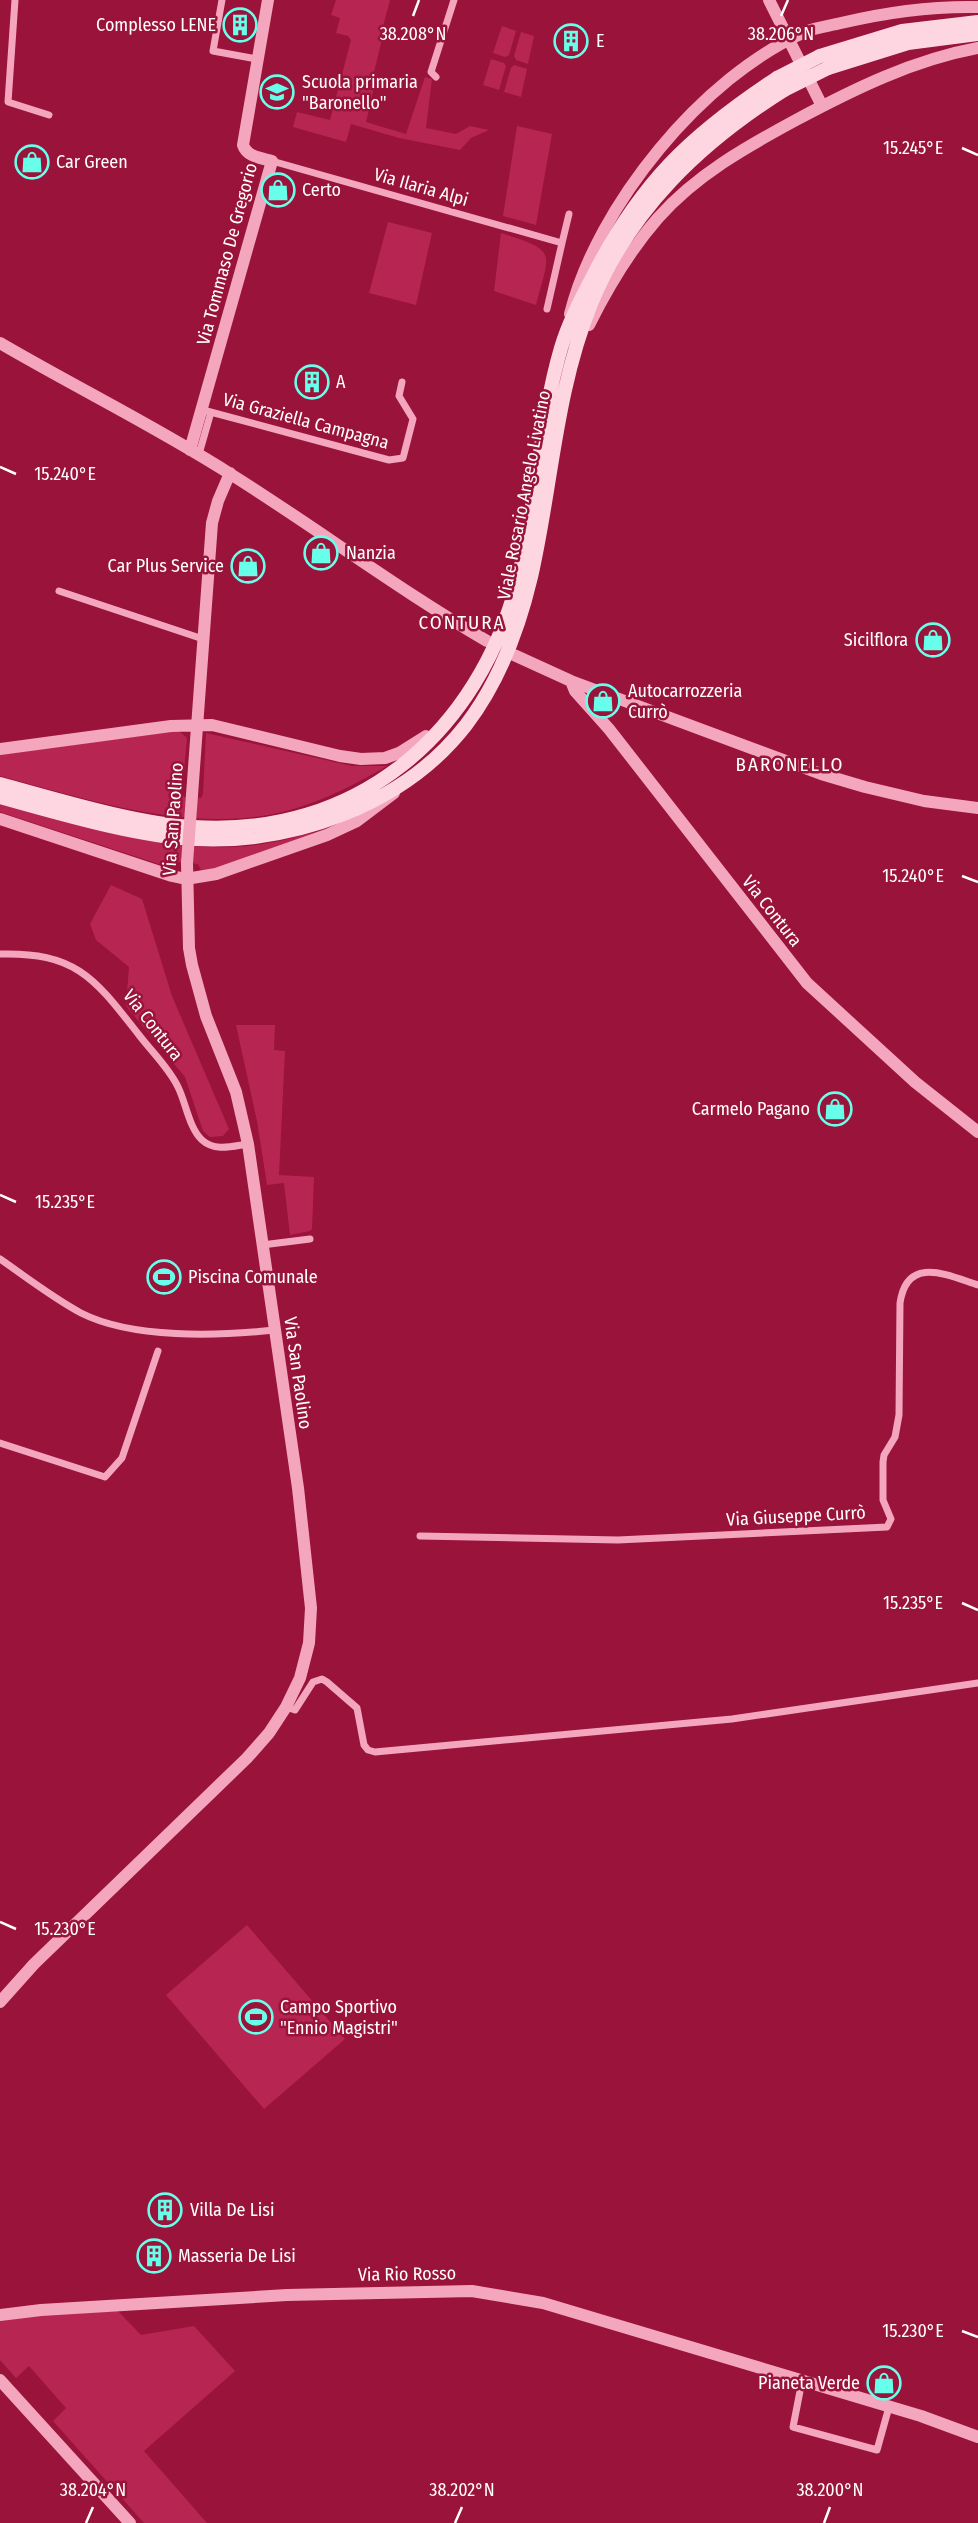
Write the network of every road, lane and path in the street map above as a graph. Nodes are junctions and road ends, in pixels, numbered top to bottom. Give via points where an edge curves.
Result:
1 (15, 0) edge
2 (222, 0) edge
3 (268, 0) edge
4 (454, 0) edge
5 (769, 0) edge
6 (978, 7) edge
7 (978, 22) edge
8 (978, 34) edge
9 (789, 40) junction
10 (978, 48) edge
11 (257, 59) junction
12 (824, 62) junction
13 (436, 77) dead end
14 (822, 106) junction
15 (49, 115) dead end
16 (272, 161) junction
17 (569, 214) dead end
18 (562, 243) junction
19 (547, 309) dead end
20 (0, 342) edge
21 (569, 348) junction
22 (402, 382) dead end
23 (207, 411) junction
24 (195, 452) junction
25 (230, 473) junction
26 (59, 591) dead end
27 (203, 639) junction
28 (487, 641) dead end
29 (514, 655) dead end
30 (572, 681) junction
31 (455, 715) junction
32 (197, 724) junction
33 (0, 749) edge
34 (414, 775) junction
35 (0, 784) edge
36 (0, 797) edge
37 (978, 808) edge
38 (0, 819) edge
39 (186, 878) junction
40 (0, 954) edge
41 (978, 1132) edge
42 (248, 1144) junction
43 (310, 1239) dead end
44 (262, 1245) junction
45 (0, 1259) edge
46 (978, 1285) edge
47 (274, 1330) junction
48 (158, 1351) dead end
49 (0, 1443) edge
50 (420, 1536) dead end
51 (978, 1684) edge
52 (286, 1707) junction
53 (0, 2002) edge
54 (0, 2315) edge
55 (0, 2380) edge
56 (802, 2381) junction
57 (889, 2407) junction
58 (978, 2437) edge
59 (130, 2523) edge

1 - 15 street via 8,103
2 - 11 street via 213,51
3 - 11 street, Via Tommaso De Gregorio
4 - 13 street via 431,72
5 - 9 street
6 - 9 street via 894,12 809,31
7 - 12 main road via 902,31
8 - 12 main road via 908,43
9 - 14 street
9 - 21 street via 726,83 652,156 590,258 575,296
10 - 14 street via 885,76
11 - 16 street, Via Tommaso De Gregorio via 243,145 252,156
12 - 21 main road, Viale Rosario Angelo Livatino, bridge via 781,84 672,177 625,238
14 - 21 street via 724,161 686,191 636,245
16 - 18 street, Via Ilaria Alpi
16 - 23 street, Via Tommaso De Gregorio
17 - 18 street
18 - 19 street
20 - 24 street
21 - 31 main road, Viale Rosario Angelo Livatino via 547,414 515,589 488,662
21 - 34 main road, Viale Rosario Angelo Livatino via 531,579 513,635 467,723
22 - 23 street, Via Graziella Campagna via 398,396 413,419 404,458 389,460
23 - 24 street, Via Tommaso De Gregorio
24 - 25 street
25 - 27 street, Via San Paolino via 212,523
25 - 28 street
26 - 27 street
27 - 32 street, Via San Paolino
29 - 30 street
30 - 37 street via 821,774 924,801
30 - 41 street, Via Contura via 575,691 807,983 915,1082
31 - 32 street via 406,749 375,759 340,756
31 - 35 main road, Viale Rosario Angelo Livatino via 419,752 372,785 318,810 271,823 223,827 162,823
32 - 33 street
32 - 39 street, Via San Paolino, bridge
34 - 36 main road, Viale Rosario Angelo Livatino via 365,804 322,822 272,836 223,840 161,836
34 - 39 street via 376,808 347,825 216,874
38 - 39 street
39 - 42 street, Via San Paolino via 189,948 198,991 236,1092
40 - 42 street, Via Contura via 55,958 97,983 177,1085 203,1141 217,1147
42 - 44 street, Via San Paolino
43 - 44 street
44 - 47 street, Via San Paolino
45 - 47 street via 82,1313 124,1328 165,1333
46 - 50 street, Via Giuseppe Currò via 935,1272 915,1275 904,1286 899,1415 883,1462 883,1500 891,1520 887,1527 618,1539
47 - 52 street, Via San Paolino via 311,1608 309,1643
48 - 49 street via 122,1458 105,1477
51 - 52 street via 732,1719 375,1752 364,1745 357,1708 322,1679 313,1682 295,1710
52 - 53 street, Via San Paolino via 247,1758
54 - 56 street, Via Rio Rosso via 273,2295 472,2291 543,2303
55 - 59 street
56 - 57 street, Via Rio Rosso
56 - 57 street via 793,2427 877,2449
57 - 58 street, Via Rio Rosso

